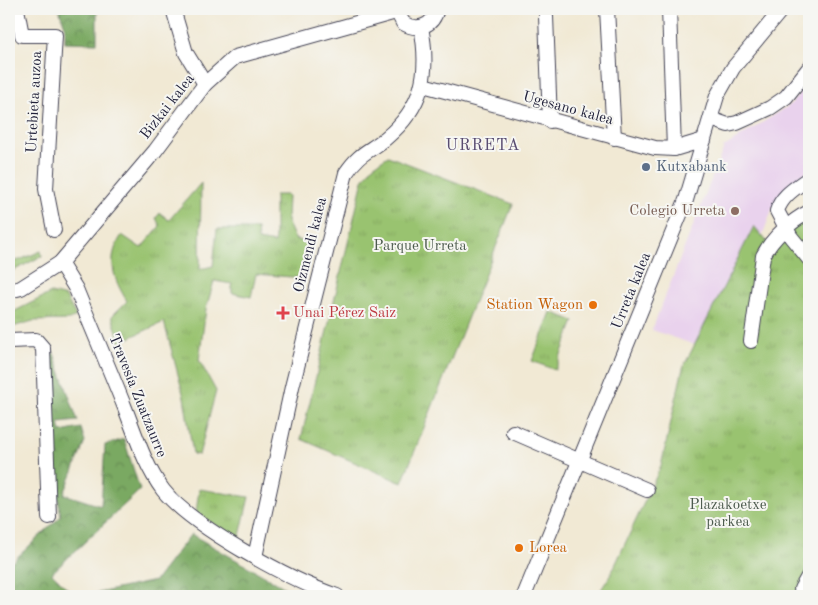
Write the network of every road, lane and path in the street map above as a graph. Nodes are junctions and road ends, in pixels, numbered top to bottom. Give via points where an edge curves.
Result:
1 (17, 9) edge
2 (172, 9) edge
3 (437, 9) edge
4 (607, 9) edge
5 (669, 9) edge
6 (782, 9) edge
7 (396, 10) edge
8 (546, 16) dead end
9 (421, 27) junction
10 (809, 68) edge
11 (205, 84) junction
12 (423, 85) junction
13 (711, 119) junction
14 (550, 121) junction
15 (614, 138) junction
16 (704, 140) junction
17 (674, 149) junction
18 (809, 178) edge
19 (809, 212) edge
20 (786, 228) junction
21 (54, 230) dead end
22 (809, 259) edge
23 (60, 263) junction
24 (13, 291) edge
25 (9, 341) edge
26 (751, 341) dead end
27 (513, 432) dead end
28 (579, 460) junction
29 (647, 490) dead end
30 (49, 517) dead end
31 (255, 557) junction
32 (809, 575) edge
33 (801, 589) dead end
34 (312, 592) edge
35 (337, 596) edge
36 (524, 596) edge

1 - 21 street, Urtebieta auzoa via 22,35 55,35 46,190
2 - 11 street via 186,53
3 - 9 street via 432,21
4 - 15 street
5 - 17 street
6 - 13 street, Urreta kalea via 733,68 717,96
7 - 9 street, Bizkai kalea via 403,23
7 - 11 street, Bizkai kalea via 235,57
8 - 14 street
9 - 12 street, Oizmendi kalea
10 - 13 street via 786,97 770,108 737,124 728,125
11 - 23 street, Bizkai kalea via 155,151
12 - 14 street, Ugesano kalea
12 - 31 street, Oizmendi kalea via 415,105 403,121 385,139 354,160 346,173 292,387
13 - 16 street, Urreta kalea
14 - 15 street, Ugesano kalea
15 - 17 street, Ugesano kalea
16 - 17 street, Ugesano kalea
16 - 28 street, Urreta kalea via 686,200
18 - 20 street via 780,203 777,211
19 - 20 street
20 - 22 street
20 - 26 street via 769,244 763,256
23 - 24 street, Bizkai kalea
23 - 31 street, Travesía Zuatzaurre via 76,289 147,464 163,489 193,518
25 - 30 street via 36,340 43,348
27 - 28 street
28 - 29 street
28 - 36 street, Urreta kalea
31 - 34 street, Travesía Zuatzaurre
32 - 33 street
34 - 35 street, Travesía Zuatzaurre

